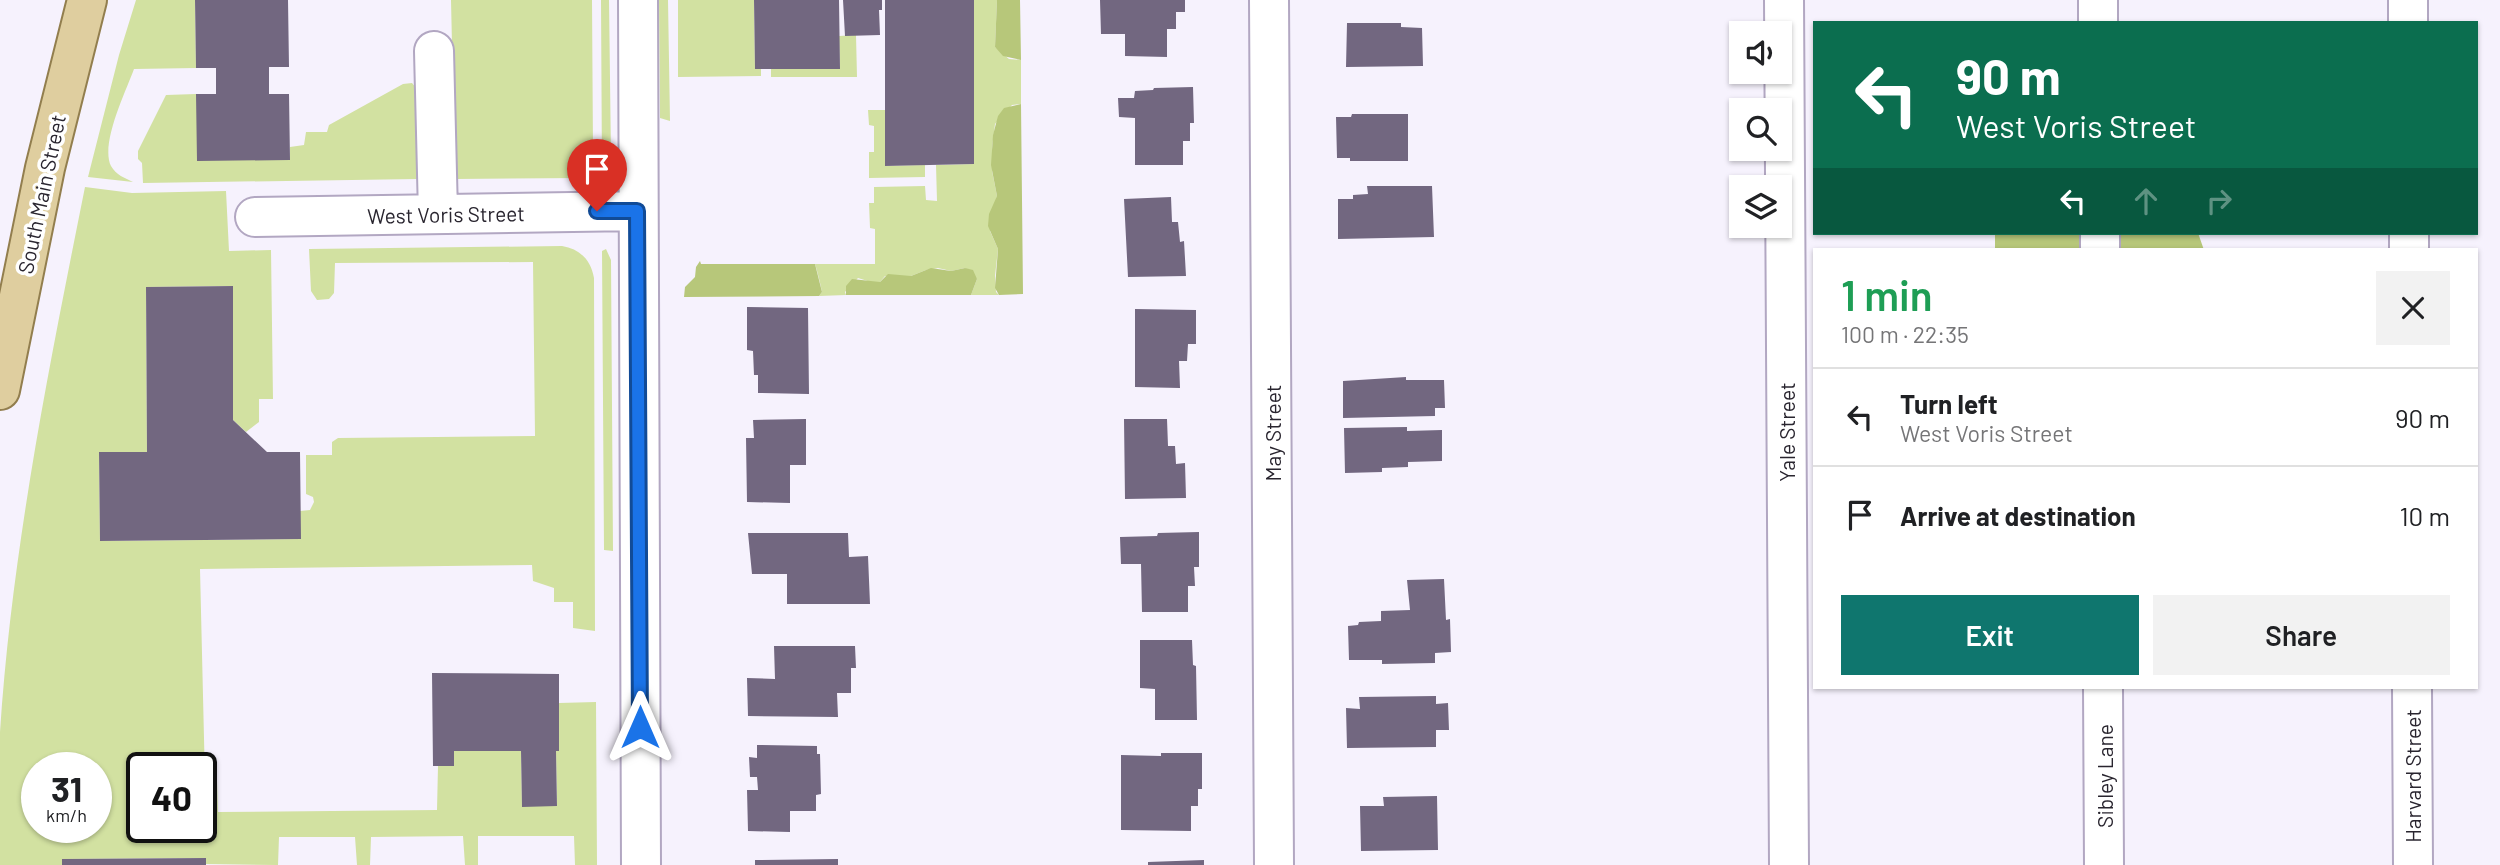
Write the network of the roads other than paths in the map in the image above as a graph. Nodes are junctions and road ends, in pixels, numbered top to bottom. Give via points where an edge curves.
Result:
1 (87, 0) edge
2 (638, 0) edge
3 (1269, 0) edge
4 (1784, 0) edge
5 (2098, 0) edge
6 (2408, 0) edge
7 (2098, 21) edge
8 (2408, 21) edge
9 (434, 51) dead end
10 (637, 211) junction
11 (438, 214) junction
12 (255, 218) dead end
13 (0, 390) edge
14 (2103, 689) edge
15 (2412, 689) edge
16 (641, 865) edge
17 (1274, 865) edge
18 (1789, 865) edge
19 (2104, 865) edge
20 (2413, 865) edge

1 - 13 main road, South Main Street
2 - 10 street
3 - 17 street, May Street
4 - 18 street, Yale Street
5 - 7 street
6 - 8 street
9 - 11 street
10 - 11 street, West Voris Street
10 - 16 street
11 - 12 street, West Voris Street
14 - 19 street, Sibley Lane
15 - 20 street, Harvard Street

